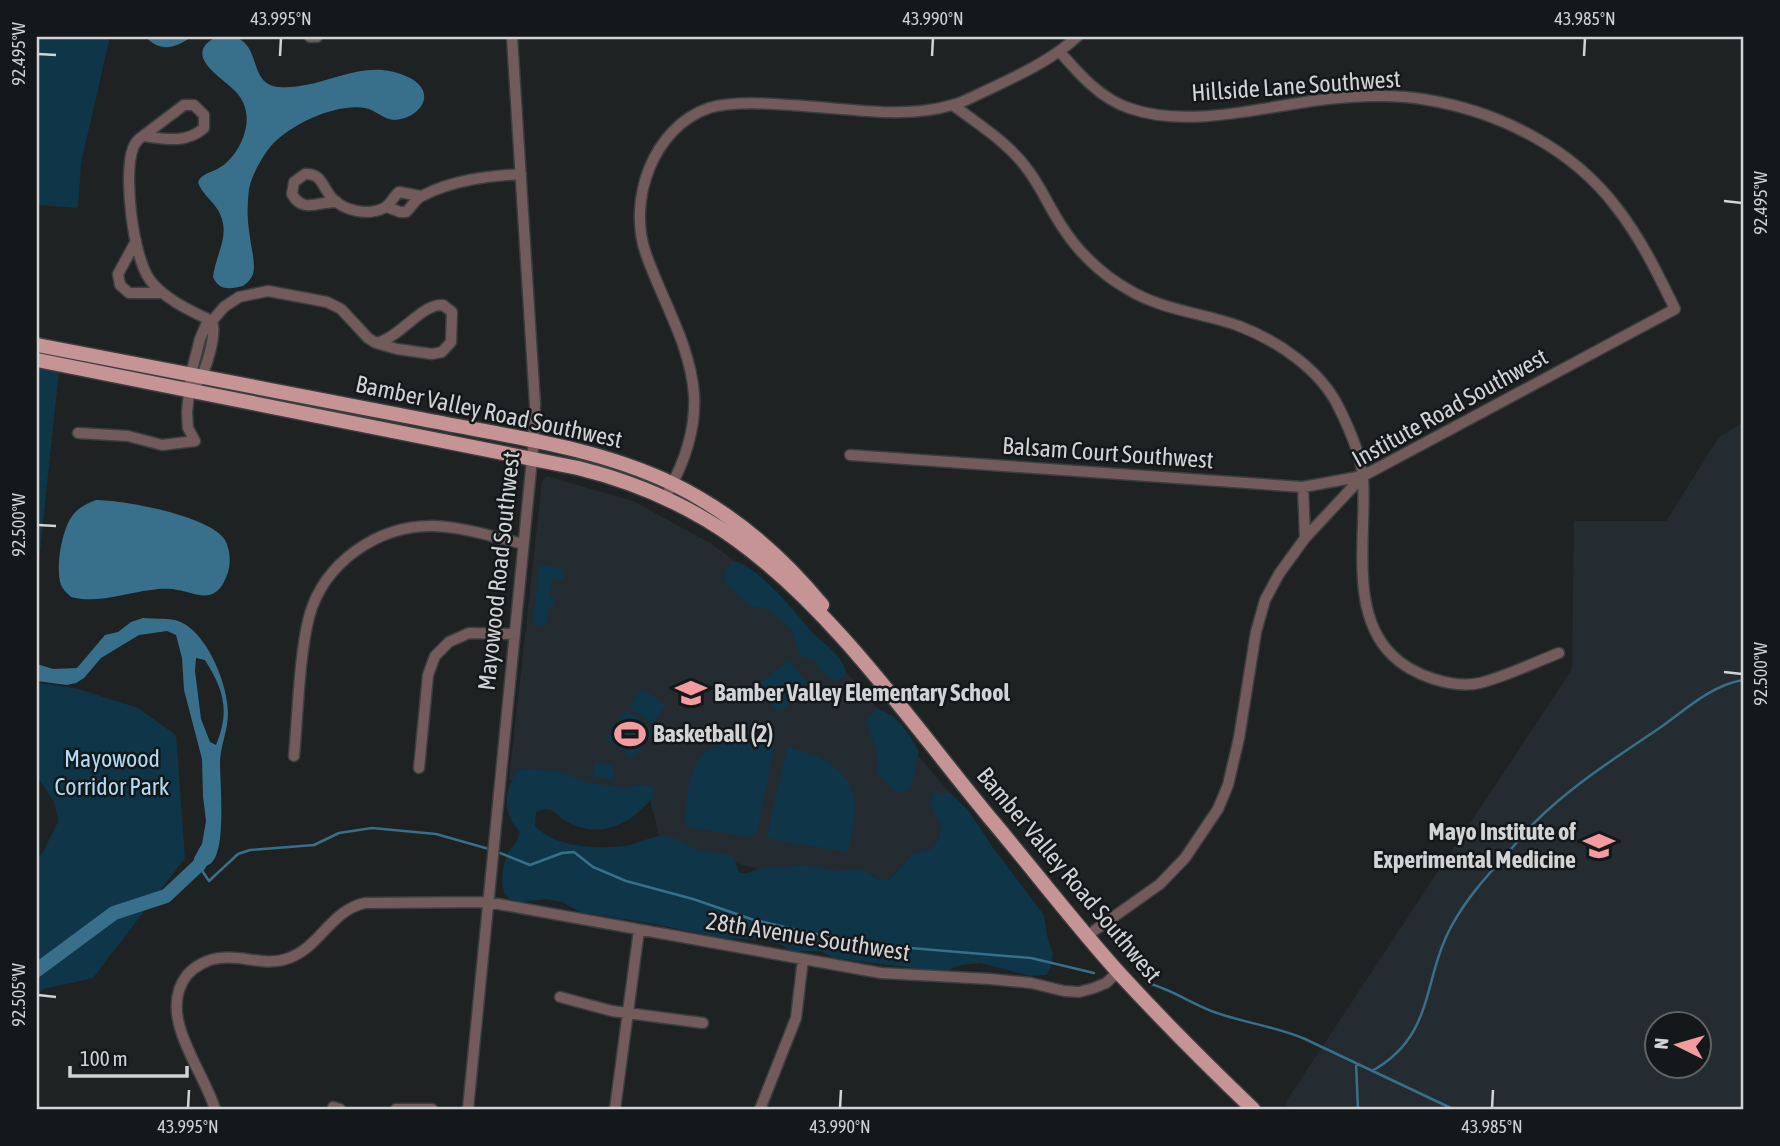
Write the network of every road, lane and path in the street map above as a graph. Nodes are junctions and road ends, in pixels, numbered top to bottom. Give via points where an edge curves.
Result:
1 (310, 37) edge
2 (317, 37) edge
3 (512, 37) edge
4 (1077, 37) edge
5 (1060, 52) junction
6 (953, 105) junction
7 (142, 136) junction
8 (521, 174) junction
9 (420, 196) junction
10 (337, 202) dead end
11 (387, 207) junction
12 (136, 241) junction
13 (162, 293) junction
14 (1675, 309) joint
15 (212, 321) junction
16 (376, 343) junction
17 (37, 345) edge
18 (37, 360) edge
19 (196, 375) junction
20 (190, 391) junction
21 (78, 433) dead end
22 (533, 441) junction
23 (850, 456) dead end
24 (532, 458) junction
25 (1363, 476) junction
26 (673, 484) junction
27 (1303, 487) junction
28 (665, 498) junction
29 (1305, 538) junction
30 (523, 544) junction
31 (514, 634) junction
32 (1559, 653) dead end
33 (861, 660) junction
34 (294, 755) dead end
35 (419, 768) dead end
36 (487, 902) junction
37 (639, 930) junction
38 (1088, 935) junction
39 (803, 960) junction
40 (1118, 972) junction
41 (560, 997) dead end
42 (628, 1013) junction
43 (704, 1023) dead end
44 (215, 1109) edge
45 (396, 1109) edge
46 (432, 1109) edge
47 (468, 1109) edge
48 (615, 1109) edge
49 (761, 1109) edge
50 (1253, 1109) edge

1 - 2 street
3 - 8 street, Mayowood Road Southwest
4 - 5 street
5 - 6 street
5 - 14 street, Hillside Lane Southwest via 1107,97 1148,113 1213,117 1314,101 1388,96 1428,99 1511,125 1571,162 1617,207
6 - 25 street via 1016,155 1062,227 1103,273 1145,298 1261,336 1303,363 1339,406
6 - 26 street via 882,111 780,104 711,107 680,124 668,137 648,170 640,222 645,252 670,309 694,395 687,450
7 - 7 street via 187,104 197,107 206,120 202,131 185,139
7 - 12 street via 133,147 129,183
8 - 9 street via 475,179
8 - 22 street, Mayowood Road Southwest via 535,387
9 - 11 street via 399,192
9 - 11 street via 406,212
10 - 11 street via 366,212
12 - 13 street via 146,275
12 - 13 street via 118,274 120,285 129,293
13 - 15 street
14 - 25 street, Institute Road Southwest
15 - 16 street via 239,297 274,292 334,305
15 - 19 street via 204,327
16 - 16 street via 387,340 432,306 443,305 452,312 451,342 442,352
17 - 19 main road, Bamber Valley Road Southwest
18 - 20 main road, Bamber Valley Road Southwest
19 - 20 street
19 - 22 main road, Bamber Valley Road Southwest
20 - 21 street via 187,421 195,441 162,445 118,435
20 - 24 main road, Bamber Valley Road Southwest
22 - 24 street, Mayowood Road Southwest
22 - 26 main road, Bamber Valley Road Southwest via 600,456
23 - 27 street, Balsam Court Southwest
24 - 28 main road, Bamber Valley Road Southwest via 599,473
24 - 30 street, Mayowood Road Southwest
25 - 27 street, Balsam Court Southwest
25 - 29 street, Institute Road Southwest
25 - 32 street via 1367,611 1378,639 1393,656 1423,674 1463,684 1479,683
26 - 28 street
26 - 33 main road, Bamber Valley Road Southwest via 767,548 810,590
27 - 29 street
28 - 33 main road, Bamber Valley Road Southwest via 736,539 780,574
29 - 38 street, Institute Road Southwest via 1265,600 1239,738 1219,809 1185,858 1160,884
30 - 31 street, Mayowood Road Southwest
30 - 34 street via 448,527 413,527 381,536 342,562 319,593 310,615
31 - 35 street via 468,633 435,656 428,675
31 - 36 street, Mayowood Road Southwest
33 - 38 main road, Bamber Valley Road Southwest
36 - 37 street, 28th Avenue Southwest
36 - 44 street, 28th Avenue Southwest via 358,905 340,914 294,956 269,962 221,958 192,971 180,988 175,1012
36 - 47 street, Mayowood Road Southwest
37 - 39 street, 28th Avenue Southwest
37 - 42 street
38 - 40 main road, Bamber Valley Road Southwest
39 - 40 street, 28th Avenue Southwest via 881,973 990,979 1079,992 1106,983
39 - 49 street via 796,1018
40 - 50 main road, Bamber Valley Road Southwest
41 - 42 street
42 - 43 street
42 - 48 street
45 - 46 street

